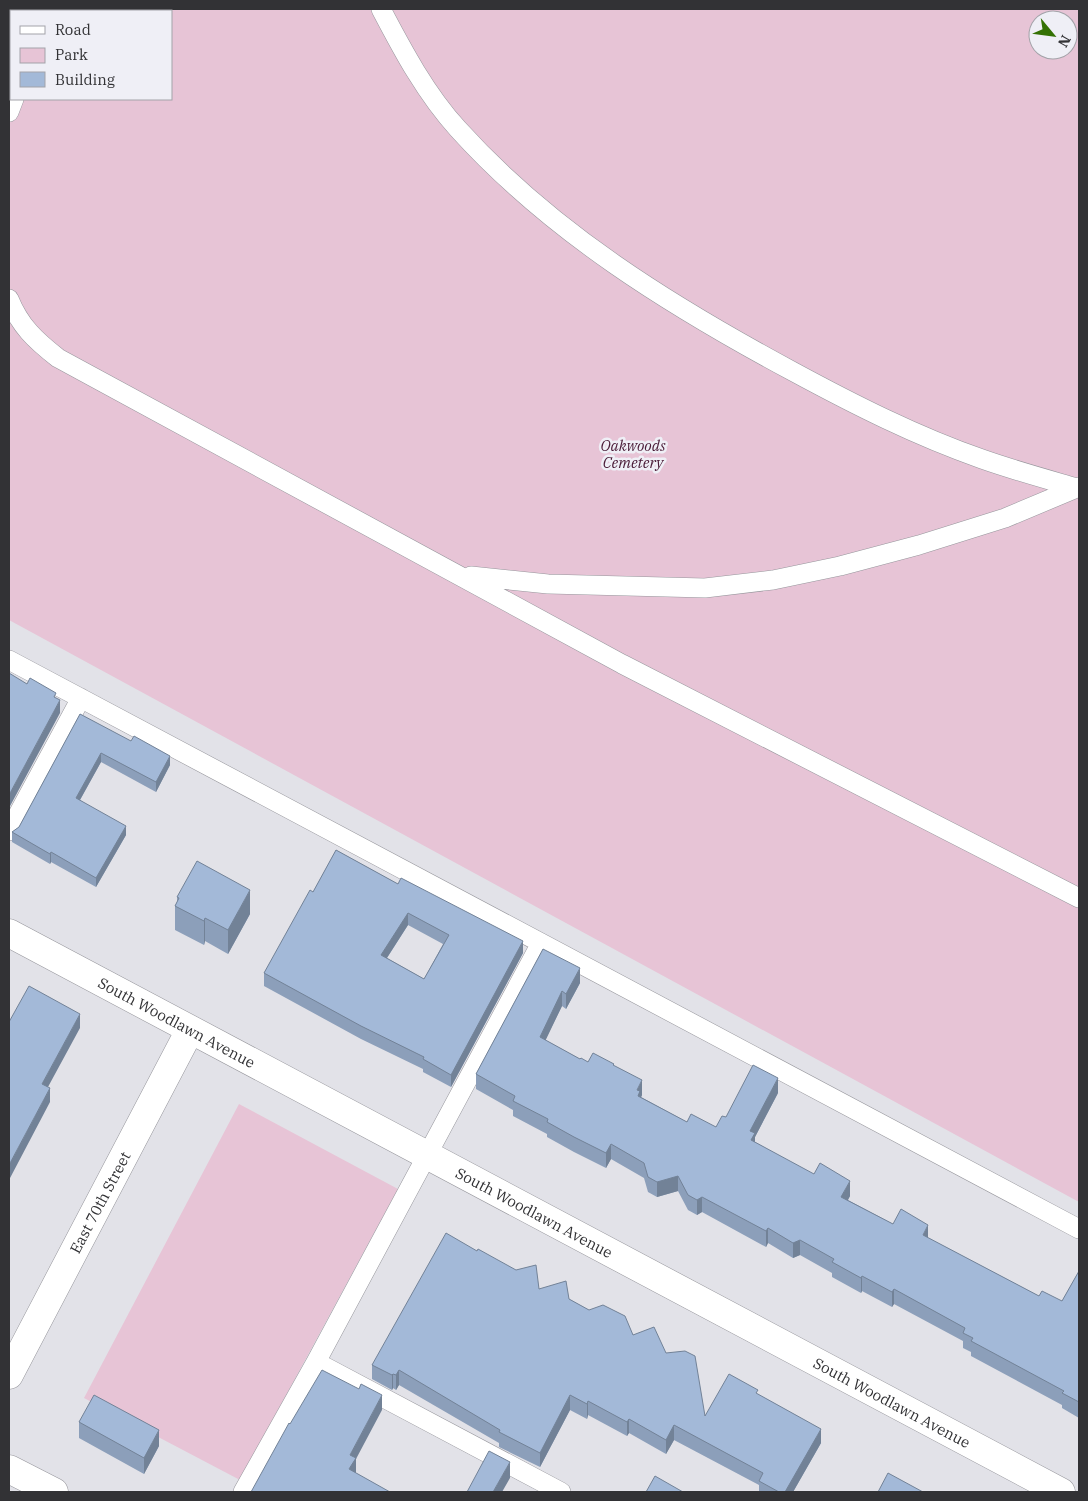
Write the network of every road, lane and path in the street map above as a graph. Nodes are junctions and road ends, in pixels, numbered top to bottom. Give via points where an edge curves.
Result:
1 (380, 9) edge
2 (14, 100) edge
3 (9, 112) edge
4 (9, 299) edge
5 (1078, 488) edge
6 (462, 576) junction
7 (9, 660) edge
8 (81, 698) junction
9 (9, 831) edge
10 (1079, 898) edge
11 (9, 932) edge
12 (541, 943) junction
13 (190, 1030) junction
14 (426, 1155) junction
15 (1079, 1229) edge
16 (316, 1362) junction
17 (9, 1375) edge
18 (9, 1469) edge
19 (54, 1492) edge
20 (243, 1492) edge
21 (561, 1492) edge
22 (1061, 1492) edge

1 - 5 lane via 422,84 458,129 567,231 650,288 747,347 860,407 982,459
2 - 3 lane
4 - 6 lane via 15,314 36,341 58,358
5 - 6 lane via 1005,518 919,545 773,580 705,588 548,584
6 - 10 lane via 622,664
7 - 8 lane
8 - 9 lane
8 - 12 lane
11 - 13 street, South Woodlawn Avenue
12 - 14 lane
12 - 15 lane
13 - 14 street, South Woodlawn Avenue
13 - 17 street, East 70th Street
14 - 16 lane
14 - 22 street, South Woodlawn Avenue
16 - 20 lane
16 - 21 lane
18 - 19 street

